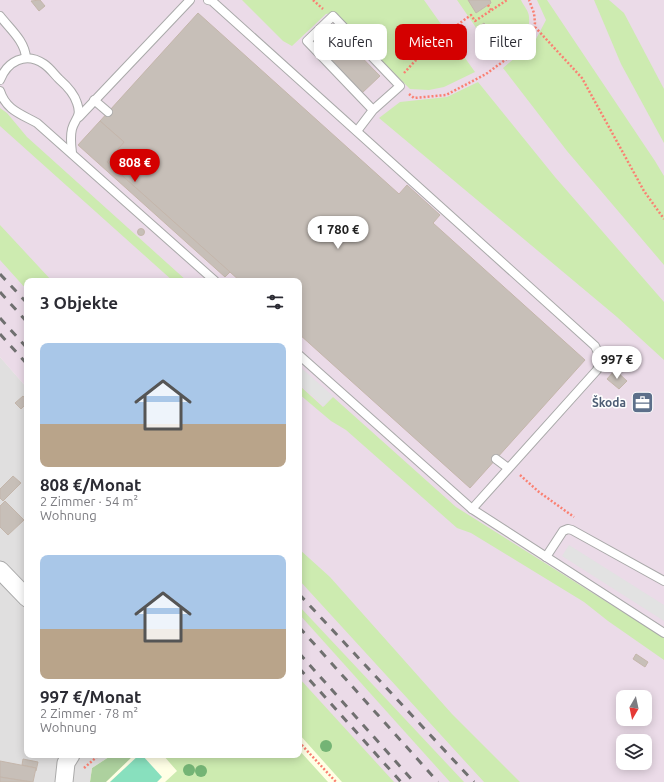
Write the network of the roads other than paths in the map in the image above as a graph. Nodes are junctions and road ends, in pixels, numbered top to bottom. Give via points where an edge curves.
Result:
1 (190, 0) edge
2 (208, 0) edge
3 (0, 16) edge
4 (26, 58) junction
5 (0, 80) edge
6 (0, 91) edge
7 (94, 100) junction
8 (373, 110) junction
9 (108, 112) dead end
10 (79, 118) junction
11 (357, 130) junction
12 (72, 153) junction
13 (213, 278) edge
14 (302, 358) edge
15 (496, 459) dead end
16 (508, 468) junction
17 (472, 509) junction
18 (546, 557) junction
19 (0, 570) edge
20 (664, 580) edge
21 (24, 595) edge
22 (664, 633) edge
23 (69, 758) edge
24 (64, 782) edge

1 - 7 lane
2 - 11 lane
3 - 4 lane via 21,42 26,51
4 - 5 lane via 9,65
4 - 10 lane via 44,64 72,92 78,104
6 - 12 lane via 9,107 37,123
7 - 9 lane
7 - 10 lane
8 - 8 lane via 400,86 333,16 307,41
8 - 11 lane
10 - 12 lane via 72,128
11 - 16 lane via 595,346 601,359 597,370
12 - 13 lane
14 - 17 lane
15 - 16 lane
16 - 17 lane
17 - 18 lane
18 - 20 lane via 563,531 568,529
18 - 22 lane
19 - 21 street
23 - 24 street via 66,763

